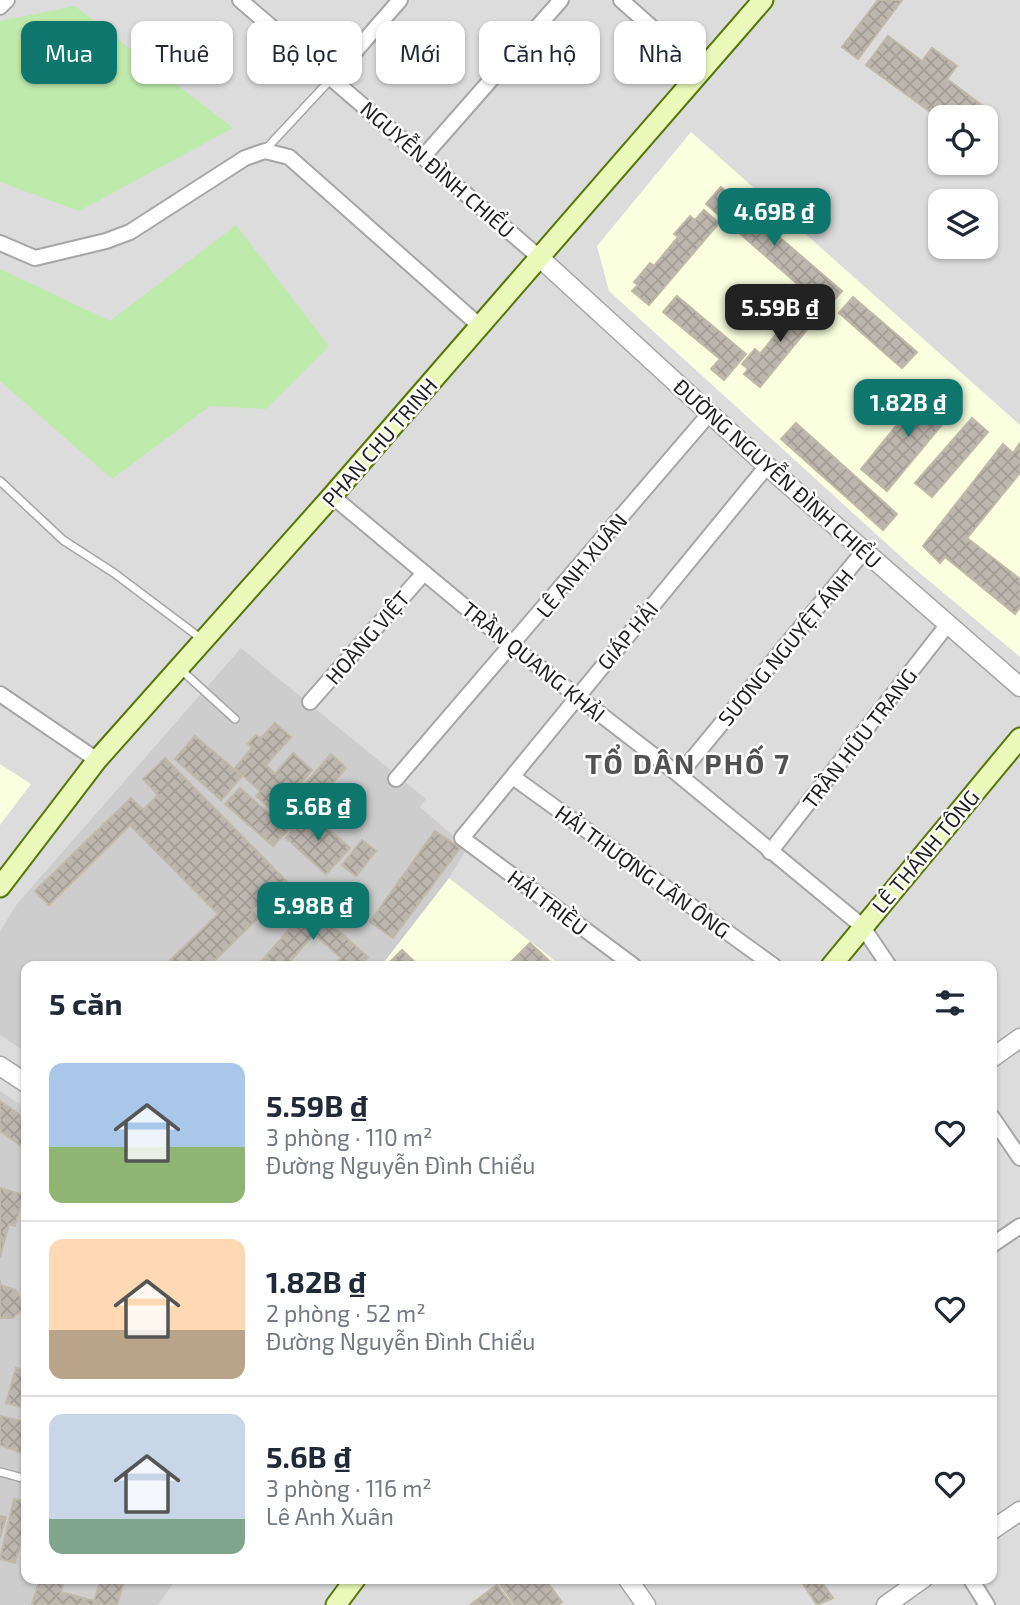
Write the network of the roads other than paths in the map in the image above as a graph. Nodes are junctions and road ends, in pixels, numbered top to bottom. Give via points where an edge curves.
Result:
1 (8, 0) edge
2 (240, 0) edge
3 (400, 0) edge
4 (561, 0) edge
5 (621, 0) edge
6 (763, 0) edge
7 (0, 7) edge
8 (265, 21) edge
9 (645, 21) edge
10 (362, 44) edge
11 (706, 63) edge
12 (326, 84) edge
13 (339, 84) edge
14 (688, 84) edge
15 (265, 151) junction
16 (423, 157) junction
17 (0, 243) edge
18 (539, 257) junction
19 (481, 327) junction
20 (710, 413) junction
21 (767, 466) junction
22 (0, 481) edge
23 (332, 496) junction
24 (864, 551) junction
25 (424, 573) junction
26 (948, 624) junction
27 (203, 641) junction
28 (512, 646) junction
29 (179, 668) junction
30 (1020, 687) edge
31 (0, 694) edge
32 (576, 696) junction
33 (310, 702) dead end
34 (235, 719) dead end
35 (1020, 738) edge
36 (97, 760) junction
37 (679, 775) junction
38 (513, 777) junction
39 (396, 779) dead end
40 (462, 838) joint
41 (770, 852) junction
42 (0, 887) edge
43 (862, 926) junction
44 (627, 961) edge
45 (767, 961) edge
46 (835, 961) edge
47 (886, 961) edge
48 (1020, 1038) edge
49 (997, 1054) edge
50 (0, 1066) edge
51 (21, 1080) edge
52 (997, 1124) edge
53 (1020, 1158) edge
54 (1020, 1226) edge
55 (997, 1242) edge
56 (0, 1472) edge
57 (21, 1478) edge
58 (1020, 1511) edge
59 (997, 1527) edge
60 (352, 1584) edge
61 (631, 1584) edge
62 (915, 1584) edge
63 (974, 1584) edge
64 (336, 1605) edge
65 (646, 1605) edge
66 (886, 1605) edge
67 (987, 1605) edge

1 - 7 street
2 - 8 street, NGUYỄN ĐÌNH CHIỂU
3 - 10 street
4 - 16 street
5 - 9 street
6 - 11 main road, PHAN CHU TRINH
12 - 15 lane
13 - 16 street, NGUYỄN ĐÌNH CHIỂU
14 - 18 main road, PHAN CHU TRINH
15 - 17 street via 245,158 130,232 106,241 35,258
15 - 19 street via 289,157
16 - 18 street, NGUYỄN ĐÌNH CHIỂU
18 - 19 main road, PHAN CHU TRINH
18 - 20 street, ĐƯỜNG NGUYỄN ĐÌNH CHIỂU
19 - 23 main road, PHAN CHU TRINH
20 - 21 street, ĐƯỜNG NGUYỄN ĐÌNH CHIỂU
20 - 28 street, LÊ ANH XUÂN
21 - 24 street, ĐƯỜNG NGUYỄN ĐÌNH CHIỂU
21 - 32 street, GIÁP HẢI
22 - 27 lane via 63,540
23 - 25 street, TRẦN QUANG KHẢI
23 - 27 main road, PHAN CHU TRINH
24 - 26 street, ĐƯỜNG NGUYỄN ĐÌNH CHIỂU
24 - 37 street, SƯƠNG NGUYỆT ÁNH
25 - 28 street, TRẦN QUANG KHẢI
25 - 33 street, HOÀNG VIỆT
26 - 30 street, ĐƯỜNG NGUYỄN ĐÌNH CHIỂU
26 - 41 street, TRẦN HỮU TRANG
27 - 29 main road, PHAN CHU TRINH
28 - 32 street, TRẦN QUANG KHẢI
28 - 39 street, LÊ ANH XUÂN
29 - 34 lane
29 - 36 main road, PHAN CHU TRINH
31 - 36 street
32 - 37 street, TRẦN QUANG KHẢI
32 - 38 street, GIÁP HẢI
35 - 43 main road, LÊ THÁNH TÔNG
36 - 42 main road, PHAN CHU TRINH
37 - 41 street, TRẦN QUANG KHẢI
38 - 40 street, GIÁP HẢI
38 - 45 street, HẢI THƯỢNG LÃN ÔNG
40 - 44 street, HẢI TRIỀU
41 - 43 street, TRẦN QUANG KHẢI
43 - 46 main road, LÊ THÁNH TÔNG
43 - 47 street, TRẦN QUANG KHẢI
48 - 49 street
50 - 51 street
52 - 53 street
54 - 55 street
56 - 57 lane
58 - 59 street
60 - 64 main road
61 - 65 street
62 - 66 street
63 - 67 street

